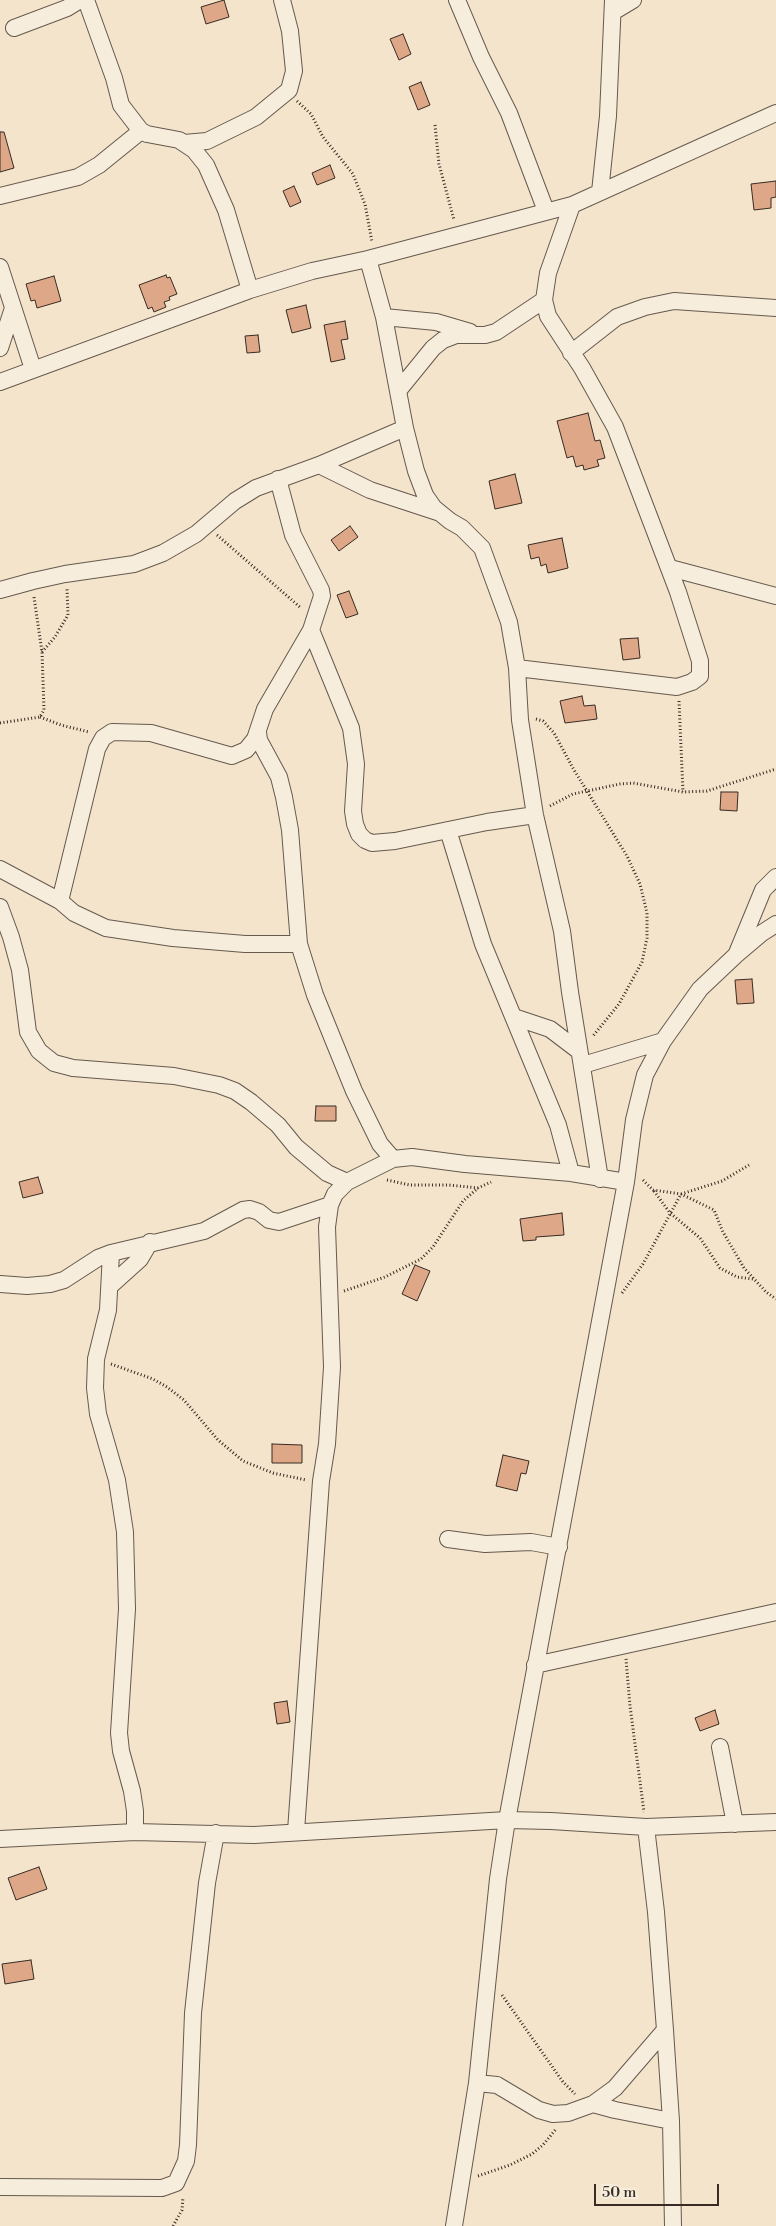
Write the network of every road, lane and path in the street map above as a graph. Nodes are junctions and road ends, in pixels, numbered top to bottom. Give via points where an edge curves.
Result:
1 (80, 0) edge
2 (86, 0) edge
3 (282, 0) edge
4 (458, 0) edge
5 (633, 0) edge
6 (613, 6) edge
7 (14, 28) dead end
8 (285, 94) junction
9 (776, 112) edge
10 (435, 125) dead end
11 (141, 131) junction
12 (184, 143) junction
13 (600, 192) junction
14 (0, 196) edge
15 (572, 205) junction
16 (546, 212) junction
17 (458, 235) junction
18 (368, 259) junction
19 (0, 267) edge
20 (250, 290) junction
21 (544, 300) junction
22 (13, 308) junction
23 (776, 308) edge
24 (384, 318) junction
25 (474, 334) junction
26 (0, 348) edge
27 (571, 352) junction
28 (33, 368) junction
29 (0, 382) edge
30 (398, 391) junction
31 (405, 428) junction
32 (319, 465) junction
33 (278, 479) junction
34 (440, 513) junction
35 (206, 526) junction
36 (670, 568) junction
37 (65, 574) junction
38 (32, 581) junction
39 (0, 590) edge
40 (776, 596) edge
41 (314, 624) junction
42 (42, 652) junction
43 (517, 668) junction
44 (677, 687) junction
45 (40, 717) junction
46 (520, 720) junction
47 (0, 723) edge
48 (258, 732) junction
49 (103, 738) junction
50 (776, 769) edge
51 (587, 790) junction
52 (683, 792) junction
53 (535, 815) junction
54 (448, 830) junction
55 (0, 869) edge
56 (776, 876) edge
57 (60, 901) junction
58 (0, 907) edge
59 (776, 924) edge
60 (299, 944) junction
61 (736, 955) junction
62 (514, 1017) junction
63 (663, 1041) junction
64 (581, 1058) junction
65 (393, 1159) junction
66 (749, 1165) dead end
67 (368, 1172) junction
68 (571, 1174) junction
69 (627, 1174) junction
70 (497, 1179) dead end
71 (600, 1179) junction
72 (347, 1182) junction
73 (478, 1188) junction
74 (653, 1190) junction
75 (681, 1194) junction
76 (330, 1205) junction
77 (670, 1213) junction
78 (150, 1242) junction
79 (111, 1253) junction
80 (753, 1280) junction
81 (0, 1284) edge
82 (110, 1286) junction
83 (329, 1295) junction
84 (776, 1299) edge
85 (603, 1310) junction
86 (96, 1359) junction
87 (321, 1481) junction
88 (448, 1539) dead end
89 (559, 1547) junction
90 (776, 1612) edge
91 (626, 1645) junction
92 (535, 1665) junction
93 (720, 1747) dead end
94 (508, 1820) junction
95 (776, 1822) edge
96 (735, 1824) junction
97 (646, 1827) junction
98 (296, 1831) junction
99 (135, 1832) junction
100 (216, 1833) junction
101 (0, 1839) edge
102 (488, 1974) junction
103 (665, 2030) junction
104 (477, 2083) junction
105 (593, 2104) junction
106 (568, 2113) junction
107 (671, 2120) junction
108 (460, 2182) junction
109 (176, 2184) junction
110 (0, 2187) edge
111 (173, 2226) edge
112 (454, 2226) edge
113 (673, 2226) edge

1 - 7 street
2 - 11 street via 121,105
3 - 8 street via 290,31 294,71
4 - 16 street via 509,113
5 - 6 street
6 - 13 street via 607,134
8 - 12 street via 256,117 208,141
8 - 18 path via 311,114 323,137 354,174 371,226
9 - 13 street
10 - 17 path via 442,180
11 - 12 street
11 - 14 street via 99,165 78,177
12 - 20 street via 206,165 228,218
13 - 15 street
15 - 16 street
15 - 21 street via 548,272
16 - 17 street
17 - 18 street
18 - 20 street via 312,271
18 - 24 street
19 - 22 street
20 - 28 street
21 - 25 street via 496,332
21 - 27 street via 548,316
22 - 26 street
22 - 28 street
23 - 27 street via 674,300 617,317
24 - 25 street via 436,322
24 - 30 street
25 - 30 street via 443,340
27 - 36 street via 615,427
28 - 29 street
30 - 31 street
31 - 32 street
31 - 34 street via 425,495
32 - 33 street
32 - 34 street via 370,490
33 - 35 street via 235,501
33 - 41 street via 298,548 321,590
34 - 43 street via 462,528 482,548 509,622
35 - 37 street via 162,553 134,564
35 - 41 path via 255,566
36 - 40 street
36 - 44 street via 700,661 700,676
37 - 38 street
37 - 42 path via 68,615
38 - 39 street
38 - 42 path
41 - 48 street via 265,709
41 - 54 street via 351,728 356,764 353,811 359,834 365,840 380,843
42 - 45 path via 44,710
43 - 44 street
43 - 46 street
44 - 52 path
45 - 47 path
45 - 49 path
46 - 51 path via 533,719 548,725
46 - 53 street
48 - 49 street via 246,750 232,756 151,733 112,732
48 - 60 street via 279,777 284,797 290,830
49 - 57 street via 97,749
50 - 52 path via 707,791
51 - 52 path via 633,784
51 - 53 path
51 - 64 path via 640,884 647,913 647,938 642,962 633,981
53 - 54 street
53 - 64 street via 562,932
54 - 62 street via 483,944
55 - 57 street
56 - 61 street via 763,890
57 - 60 street via 74,913 106,928 244,944
58 - 72 street via 20,970 28,1032 39,1051 54,1063 73,1068 174,1076 218,1085 251,1102 327,1173
59 - 61 street
60 - 65 street via 315,995 354,1091 380,1144
61 - 63 street via 700,989
62 - 64 street via 550,1029
62 - 68 street via 558,1125
63 - 64 street
63 - 69 street via 646,1075 634,1120
64 - 71 street
65 - 67 street
65 - 68 street via 431,1158
66 - 75 path via 722,1181
67 - 72 street
67 - 73 path via 410,1186
68 - 71 street
69 - 71 street
69 - 74 path
69 - 85 street
70 - 73 path
72 - 76 street via 335,1194
73 - 83 path via 463,1201 433,1247 421,1259 385,1277
74 - 75 path
74 - 77 path
75 - 77 path
75 - 80 path via 714,1210 723,1232
76 - 78 street via 279,1222 269,1220 260,1212 243,1210 204,1231
76 - 83 street via 327,1227
77 - 80 path via 700,1238 720,1268
77 - 85 path via 634,1279
78 - 79 street
78 - 82 street via 140,1259
79 - 81 street via 64,1280 50,1284
79 - 82 street
80 - 84 path
82 - 86 street via 107,1322
83 - 87 street via 332,1367
85 - 89 street
86 - 87 path via 167,1387 184,1400 218,1440 243,1461 295,1479
86 - 99 street via 98,1414 117,1480 125,1532 127,1609 119,1733 132,1791
87 - 98 street
88 - 89 street via 485,1544 531,1542
89 - 92 street
90 - 91 street
91 - 92 street
91 - 97 path via 630,1706
92 - 94 street
93 - 96 street
94 - 97 street
94 - 98 street via 404,1828
94 - 102 street
95 - 96 street
96 - 97 street
97 - 103 street
98 - 100 street
99 - 100 street
99 - 101 street
100 - 109 street via 207,1883 193,2013 188,2145 186,2161
102 - 104 street
102 - 105 path via 563,2082 572,2092
103 - 105 street via 615,2088
103 - 107 street
104 - 106 street via 497,2085 539,2110 553,2114
104 - 108 street
105 - 106 street
105 - 107 street
106 - 108 path via 552,2136 532,2154
107 - 113 street
108 - 112 street
109 - 110 street via 162,2188
109 - 111 path via 184,2202

